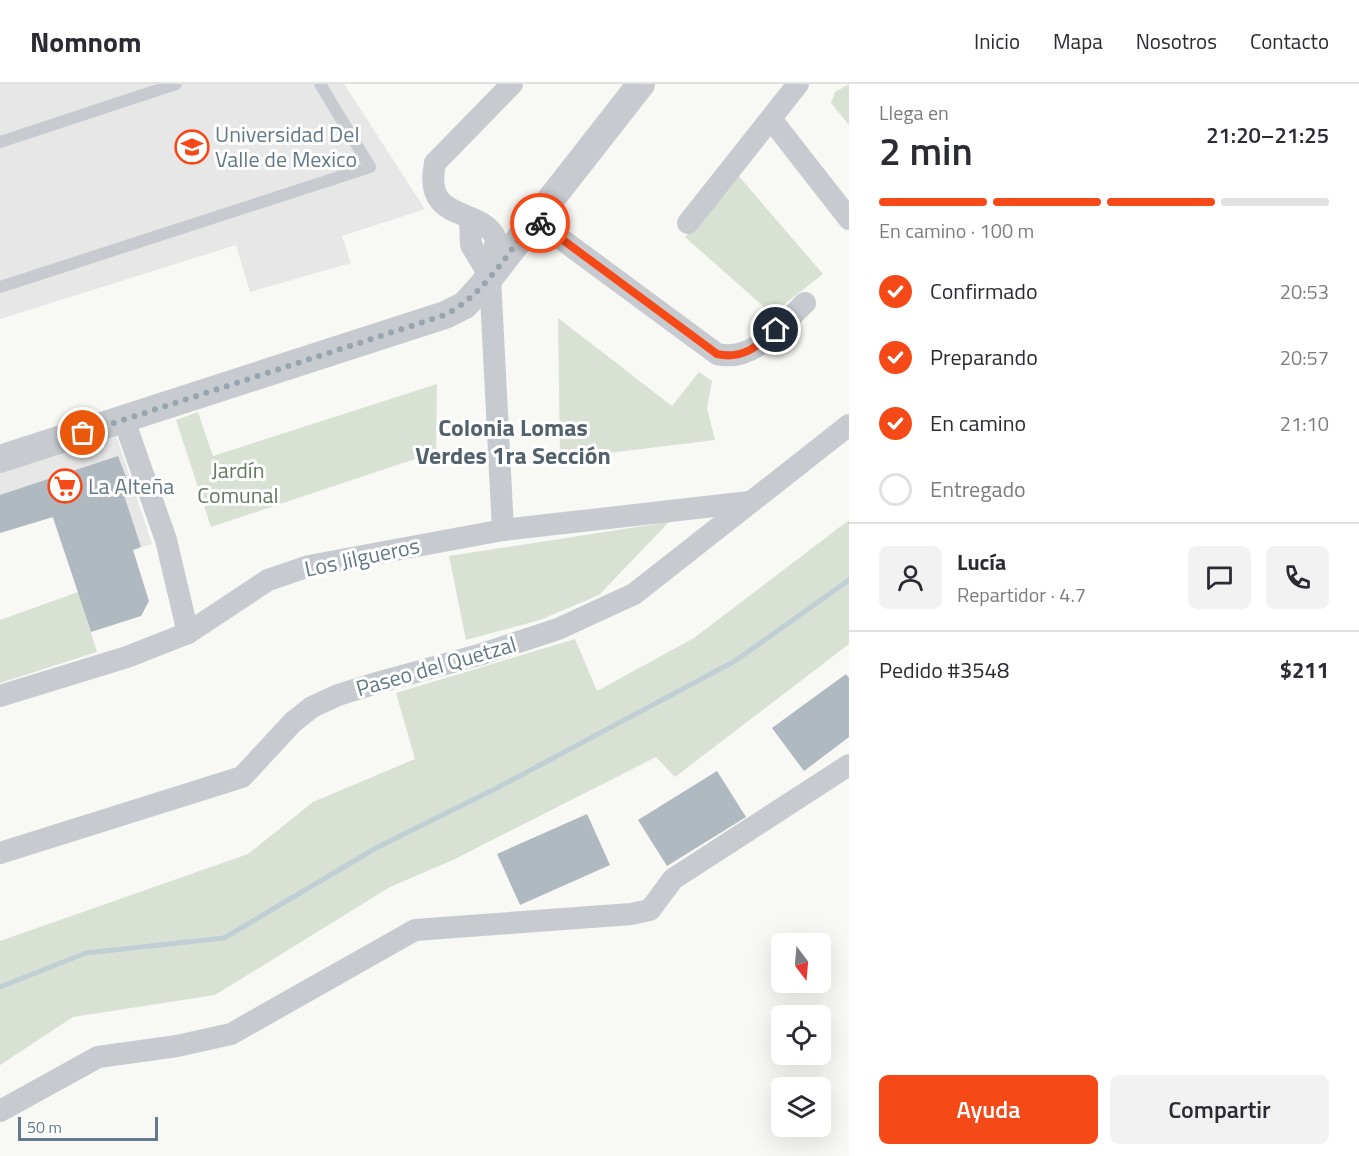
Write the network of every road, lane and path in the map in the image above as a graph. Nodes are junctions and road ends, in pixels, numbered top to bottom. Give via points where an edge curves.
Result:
1 (176, 84) edge
2 (320, 84) edge
3 (512, 84) edge
4 (640, 84) edge
5 (798, 84) edge
6 (771, 119) junction
7 (0, 142) edge
8 (534, 219) junction
9 (849, 219) edge
10 (688, 223) dead end
11 (490, 277) junction
12 (0, 286) edge
13 (805, 303) dead end
14 (124, 420) junction
15 (849, 425) edge
16 (0, 459) edge
17 (749, 502) junction
18 (503, 530) junction
19 (188, 633) junction
20 (0, 696) edge
21 (849, 765) edge
22 (0, 853) edge
23 (0, 1111) edge

1 - 7 lane
2 - 12 lane via 370,167
3 - 11 street via 435,163 432,177 434,192 444,205 487,226 496,239
4 - 8 street
5 - 6 street
6 - 9 street
6 - 10 street
8 - 11 street
8 - 13 street via 717,354 730,357 747,353
11 - 14 street via 465,305 445,315
11 - 18 street
14 - 16 street
14 - 19 street via 166,540
15 - 17 street, Paseo del Quetzal
17 - 18 street, Los Jilgueros
17 - 22 street, Paseo del Quetzal via 634,594 598,613 482,654 338,695 312,707 293,722 242,777
18 - 19 street, Los Jilgueros via 309,566 268,580
19 - 20 street, Los Jilgueros via 127,657
21 - 23 street via 673,879 650,910 415,930 231,1034 98,1057

